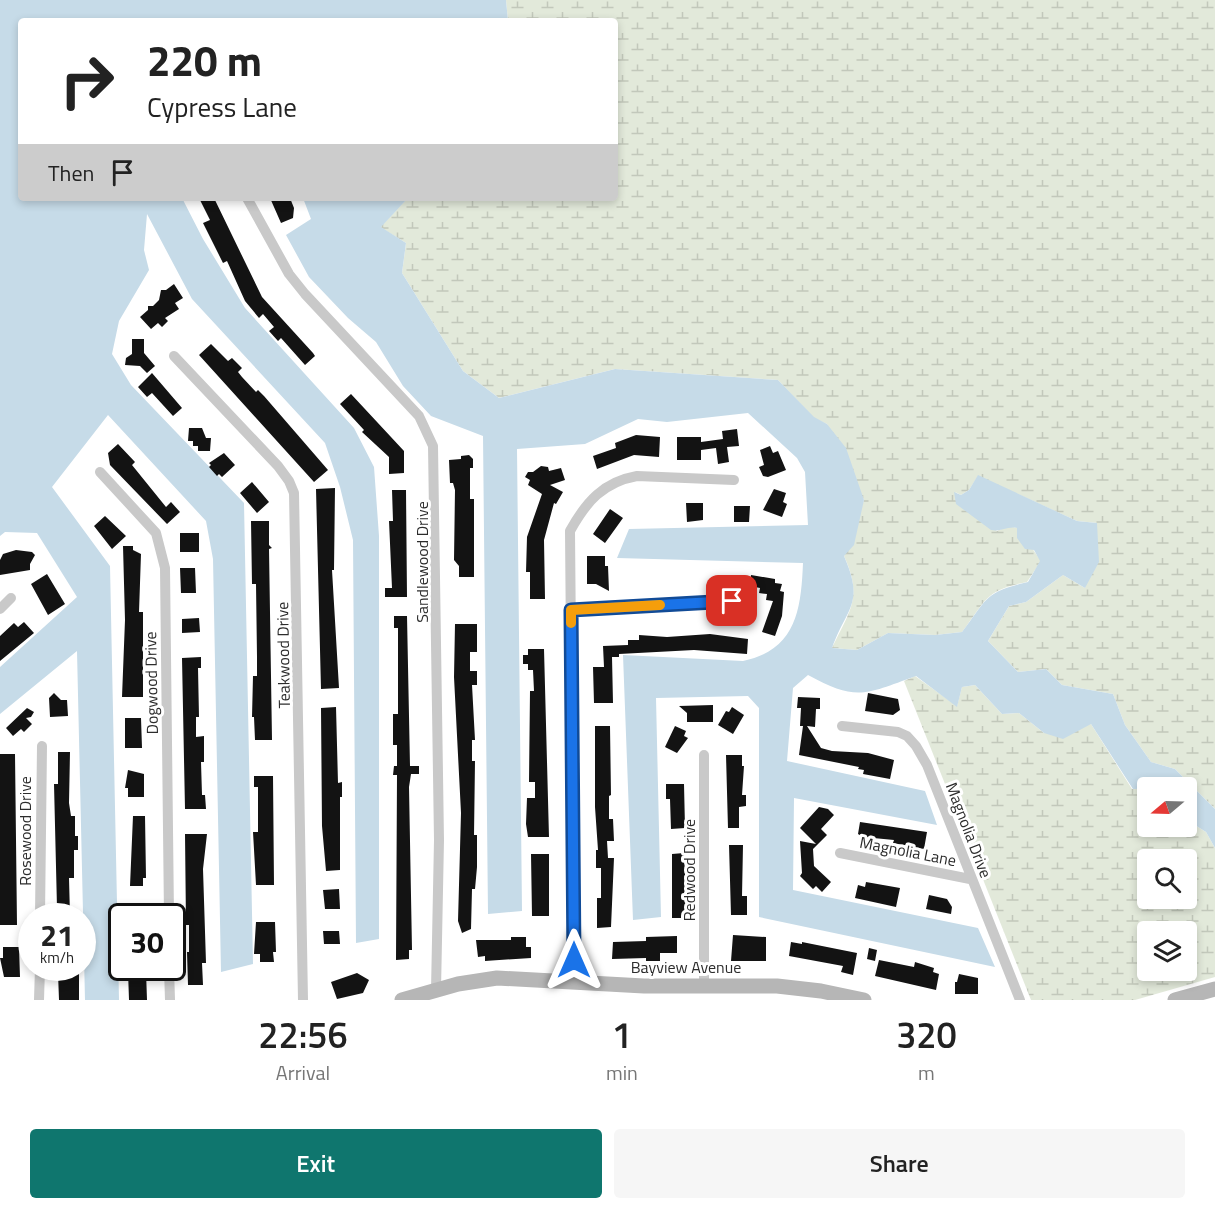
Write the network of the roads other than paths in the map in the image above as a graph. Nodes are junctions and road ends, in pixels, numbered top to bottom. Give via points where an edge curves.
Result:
1 (250, 201) edge
2 (174, 356) dead end
3 (100, 472) dead end
4 (734, 480) dead end
5 (12, 598) dead end
6 (732, 601) dead end
7 (0, 609) edge
8 (571, 610) junction
9 (842, 726) dead end
10 (42, 746) dead end
11 (704, 755) dead end
12 (840, 853) dead end
13 (970, 879) junction
14 (40, 903) edge
15 (169, 903) edge
16 (40, 981) edge
17 (169, 981) edge
18 (574, 984) junction
19 (704, 985) junction
20 (1215, 989) edge
21 (436, 990) junction
22 (39, 1000) edge
23 (170, 1000) edge
24 (303, 1000) edge
25 (402, 1000) edge
26 (864, 1000) edge
27 (1020, 1000) edge
28 (1175, 1000) edge

1 - 21 street, Sandlewood Drive via 289,274 419,416 433,446 439,840
2 - 24 street, Teakwood Drive via 278,466 294,493
3 - 15 street, Dogwood Drive via 156,533 165,568
4 - 8 street via 637,476 611,482 600,490 570,531
5 - 7 street
6 - 8 street
8 - 18 street
9 - 13 street, Magnolia Drive via 898,732 916,746 936,785
10 - 14 street, Rosewood Drive
11 - 19 street, Redwood Drive
12 - 13 street, Magnolia Lane
13 - 27 street, Magnolia Drive
16 - 22 street
17 - 23 street
18 - 19 main road, Bayview Avenue
18 - 21 main road, Bayview Avenue via 484,979
19 - 26 main road, Bayview Avenue via 777,986
20 - 28 main road
21 - 25 main road, Bayview Avenue

